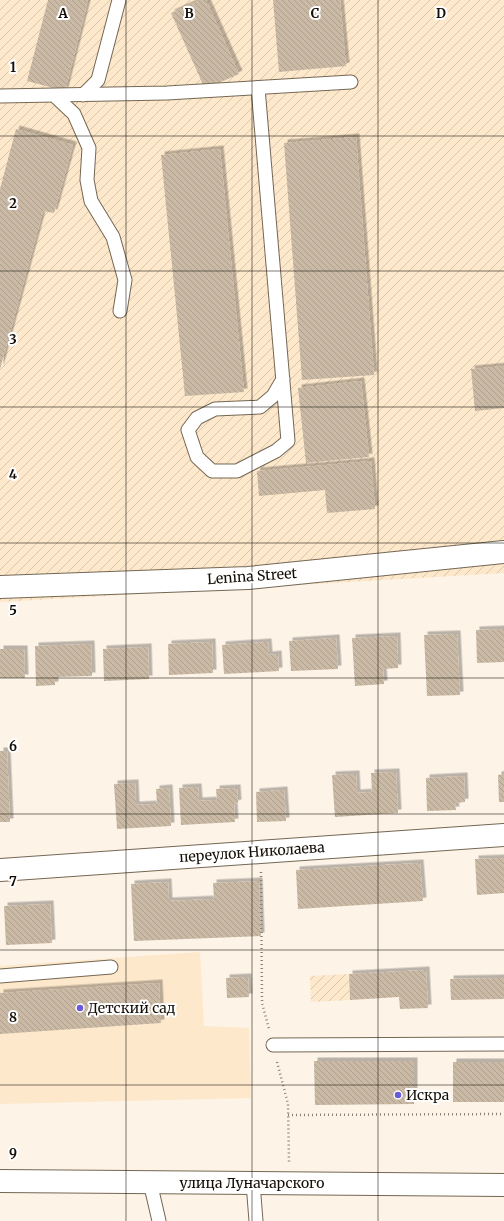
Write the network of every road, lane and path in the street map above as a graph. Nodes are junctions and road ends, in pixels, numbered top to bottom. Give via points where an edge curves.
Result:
1 (119, 0) edge
2 (351, 82) dead end
3 (258, 88) junction
4 (83, 95) junction
5 (0, 96) edge
6 (55, 96) junction
7 (120, 311) dead end
8 (282, 379) junction
9 (504, 552) edge
10 (0, 587) edge
11 (504, 835) edge
12 (261, 852) junction
13 (0, 870) edge
14 (111, 968) dead end
15 (0, 976) edge
16 (504, 1044) edge
17 (273, 1045) junction
18 (504, 1114) edge
19 (288, 1115) junction
20 (0, 1181) edge
21 (150, 1182) junction
22 (253, 1183) junction
23 (290, 1183) junction
24 (504, 1185) edge
25 (159, 1221) edge
26 (256, 1221) edge

1 - 4 lane via 98,80
2 - 3 lane
3 - 4 lane
3 - 8 lane
4 - 6 lane
5 - 6 lane
6 - 7 lane via 74,114 89,148 87,180 92,201 113,237 125,280
8 - 8 lane via 288,441 276,451 237,471 212,471 197,457 188,430 197,418 215,409 260,407 273,396
9 - 10 main road, Lenina Street via 248,578
11 - 12 main road, переулок Николаева
12 - 13 main road, переулок Николаева
12 - 17 path via 262,1003
14 - 15 lane
16 - 17 lane
17 - 19 path via 288,1104
18 - 19 path
19 - 23 path
20 - 21 main road, улица Луначарского
21 - 22 main road, улица Луначарского
21 - 25 lane
22 - 23 main road, улица Луначарского
22 - 26 lane
23 - 24 main road, улица Луначарского

